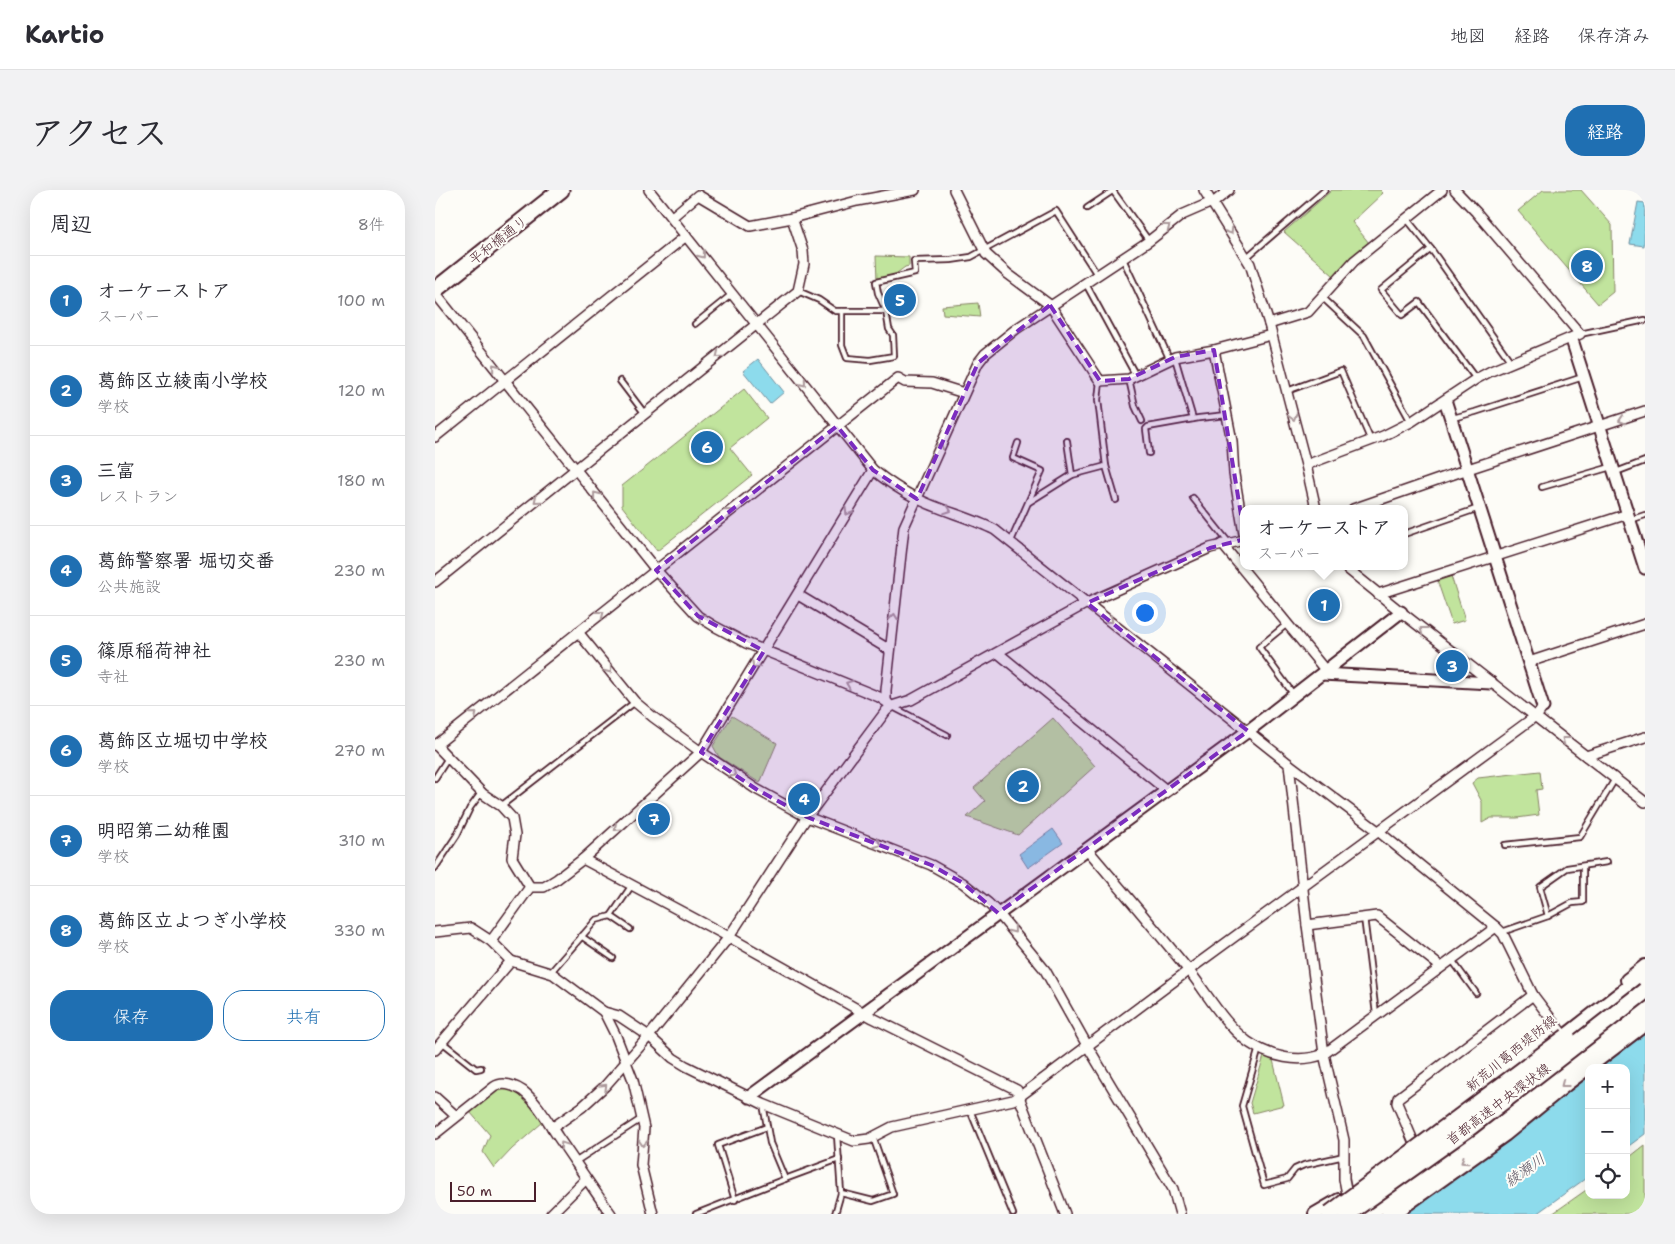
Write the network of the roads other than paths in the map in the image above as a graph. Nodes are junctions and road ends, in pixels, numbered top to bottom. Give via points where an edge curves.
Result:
1 (561, 190) edge
2 (649, 190) edge
3 (915, 190) edge
4 (954, 190) edge
5 (1114, 190) edge
6 (1204, 190) edge
7 (1229, 190) edge
8 (1325, 190) edge
9 (1442, 190) edge
10 (1455, 190) edge
11 (1213, 203) junction
12 (1087, 208) dead end
13 (671, 217) junction
14 (792, 218) junction
15 (1406, 218) junction
16 (686, 236) junction
17 (1149, 241) junction
18 (1431, 249) junction
19 (985, 251) junction
20 (1247, 257) junction
21 (1123, 259) junction
22 (1098, 276) junction
23 (1086, 284) junction
24 (435, 291) edge
25 (798, 291) junction
26 (732, 294) junction
27 (1322, 297) junction
28 (1051, 305) junction
29 (842, 311) junction
30 (886, 311) junction
31 (1645, 320) edge
32 (695, 324) dead end
33 (1269, 324) junction
34 (757, 325) junction
35 (1271, 335) junction
36 (1575, 338) junction
37 (1214, 350) junction
38 (1172, 358) junction
39 (1511, 362) junction
40 (1584, 376) junction
41 (1132, 378) junction
42 (1476, 379) junction
43 (506, 380) junction
44 (620, 381) dead end
45 (1100, 381) junction
46 (1286, 391) junction
47 (964, 393) junction
48 (1446, 401) junction
49 (1645, 412) edge
50 (645, 414) junction
51 (1227, 415) junction
52 (1451, 418) junction
53 (1193, 419) junction
54 (1142, 421) dead end
55 (1411, 422) junction
56 (837, 426) junction
57 (1599, 427) junction
58 (435, 437) edge
59 (1067, 441) dead end
60 (1371, 441) junction
61 (1018, 444) dead end
62 (1149, 453) dead end
63 (1645, 461) edge
64 (1306, 465) junction
65 (1106, 466) junction
66 (576, 469) junction
67 (1468, 469) junction
68 (1613, 469) junction
69 (873, 470) junction
70 (1072, 476) junction
71 (1542, 488) dead end
72 (1193, 498) dead end
73 (917, 499) junction
74 (1116, 500) dead end
75 (1028, 503) junction
76 (1315, 505) edge
77 (1364, 505) edge
78 (1480, 508) junction
79 (1240, 510) edge
80 (1645, 515) edge
81 (1629, 517) junction
82 (1408, 533) edge
83 (1011, 541) junction
84 (1240, 541) edge
85 (1226, 544) junction
86 (1496, 556) junction
87 (1240, 562) edge
88 (1645, 568) edge
89 (656, 570) junction
90 (1246, 570) edge
91 (1349, 570) edge
92 (435, 582) edge
93 (1378, 594) junction
94 (798, 595) junction
95 (1087, 602) junction
96 (1401, 612) junction
97 (1287, 624) junction
98 (1645, 624) edge
99 (578, 632) junction
100 (890, 650) junction
101 (764, 651) junction
102 (998, 653) junction
103 (1529, 662) junction
104 (1324, 673) junction
105 (1491, 683) junction
106 (1294, 696) junction
107 (635, 702) junction
108 (889, 704) junction
109 (1543, 707) joint
110 (1535, 716) junction
111 (1248, 731) junction
112 (947, 736) dead end
113 (1645, 737) edge
114 (436, 744) edge
115 (701, 752) junction
116 (1586, 756) junction
117 (448, 758) junction
118 (1289, 764) junction
119 (435, 778) edge
120 (1615, 779) junction
121 (1166, 790) junction
122 (481, 792) junction
123 (1645, 802) edge
124 (501, 806) junction
125 (807, 816) junction
126 (1378, 831) junction
127 (1505, 845) dead end
128 (1087, 848) junction
129 (583, 859) junction
130 (1607, 862) dead end
131 (1583, 866) junction
132 (435, 868) edge
133 (632, 885) junction
134 (529, 887) junction
135 (1303, 887) junction
136 (998, 913) junction
137 (611, 916) junction
138 (1548, 916) junction
139 (1364, 917) junction
140 (1307, 925) junction
141 (630, 929) dead end
142 (1498, 929) junction
143 (435, 932) edge
144 (581, 936) junction
145 (729, 937) junction
146 (491, 941) junction
147 (613, 958) dead end
148 (1452, 960) junction
149 (511, 961) junction
150 (1645, 966) edge
151 (1441, 967) junction
152 (1189, 970) junction
153 (551, 973) junction
154 (1645, 976) edge
155 (1645, 991) edge
156 (1476, 993) dead end
157 (1533, 995) junction
158 (1645, 998) edge
159 (1645, 1007) edge
160 (604, 1012) junction
161 (864, 1012) junction
162 (1376, 1014) junction
163 (1645, 1022) edge
164 (1561, 1032) junction
165 (649, 1036) junction
166 (442, 1042) junction
167 (1088, 1047) junction
168 (1259, 1048) junction
169 (435, 1050) edge
170 (1324, 1054) junction
171 (627, 1062) junction
172 (481, 1068) dead end
173 (435, 1097) edge
174 (749, 1097) junction
175 (1019, 1097) junction
176 (763, 1104) junction
177 (1467, 1108) junction
178 (970, 1110) junction
179 (455, 1116) junction
180 (641, 1119) junction
181 (767, 1127) junction
182 (552, 1128) junction
183 (435, 1134) edge
184 (837, 1135) junction
185 (873, 1137) junction
186 (1414, 1143) junction
187 (1344, 1156) junction
188 (839, 1159) junction
189 (575, 1162) junction
190 (586, 1179) junction
191 (785, 1179) junction
192 (841, 1193) junction
193 (1347, 1194) junction
194 (735, 1200) junction
195 (551, 1214) edge
196 (611, 1214) edge
197 (653, 1214) edge
198 (695, 1214) edge
199 (835, 1214) edge
200 (1013, 1214) edge
201 (1065, 1214) edge
202 (1180, 1214) edge
203 (1315, 1214) edge
204 (1330, 1214) edge
205 (1347, 1214) edge
206 (1367, 1214) edge
207 (1390, 1214) edge

1 - 24 main road, 平和橋通り
2 - 13 street
3 - 14 street
4 - 19 street
5 - 12 lane
5 - 17 lane
6 - 11 street
7 - 11 street
8 - 20 lane
9 - 15 street
10 - 36 street
17 -> 11 street via 1182,216
11 -> 20 street
13 - 14 street via 698,195 750,226
13 - 16 street
14 - 25 street via 804,264
15 - 18 lane
15 - 27 street via 1354,261
16 -> 26 street
16 - 43 street
17 - 21 street
18 - 39 lane
18 - 42 lane via 1381,290 1402,316 1419,302
19 - 22 lane via 1056,212
19 - 28 street via 1008,274
19 - 30 lane via 951,260 915,261 915,272 876,282
20 - 33 street
21 - 22 street
21 - 38 lane
22 - 23 street
23 - 28 street
23 - 41 lane
43 -> 24 street
25 - 29 lane via 835,311
25 - 34 street
26 - 32 lane
26 - 34 street
27 - 33 street via 1308,312
27 - 55 lane via 1364,336
28 - 45 street
47 -> 28 street via 985,354
29 - 30 lane
29 - 30 lane via 842,345 847,358 870,360 894,356 893,335
31 - 36 lane
33 - 35 street
34 -> 50 street
34 -> 56 street
35 - 37 street
35 - 46 street
36 - 39 street
36 - 40 street
37 - 38 street
37 - 51 street
38 - 41 street
38 - 53 lane
39 - 42 street
40 - 52 lane
40 - 57 street
41 - 45 street
41 - 54 lane via 1135,406
42 - 48 street
43 - 58 street
43 - 66 street
44 - 50 lane
45 - 65 lane
46 - 60 lane via 1341,371
46 -> 64 street
47 - 56 street via 932,383 905,382 898,378
73 -> 47 street
48 - 52 street
48 - 55 street
49 -> 57 street
50 - 66 street
51 - 53 lane
51 - 79 street
52 - 67 street
53 - 62 lane via 1148,427
55 - 60 street
56 - 69 street
89 -> 56 street
57 - 67 street
57 - 68 street
59 - 70 lane
60 - 64 street
61 - 75 lane via 1013,458 1042,471
63 - 68 lane
64 - 76 street
65 - 70 lane
65 - 74 lane
89 -> 66 street
66 -> 92 street
67 - 77 street
67 - 78 street
68 - 71 lane
68 - 81 street
69 - 73 street
69 -> 94 street
70 - 75 lane
72 - 85 lane
73 -> 83 street via 981,523
100 -> 73 street via 904,527
75 - 83 lane
78 - 82 lane
78 - 86 street
80 - 81 lane
81 - 86 street
81 - 88 street
83 - 95 street
84 - 85 street
85 - 87 street
85 - 95 street
86 - 93 street
86 - 103 street
99 -> 89 street
101 -> 89 street via 698,616
90 - 97 street
91 - 93 street
93 - 96 street
94 - 100 street
94 - 101 street
95 - 102 street
95 -> 111 street
96 - 104 street
105 -> 96 street
97 - 104 street
97 - 106 lane via 1259,648
98 - 103 street
99 -> 107 street
114 -> 99 street
100 - 108 street via 886,690
108 -> 101 street via 879,696
101 -> 115 street
102 - 108 street via 911,700
102 - 121 street
103 - 109 street
104 - 105 street
104 - 106 street
105 - 110 street
106 - 111 street
107 - 115 street
107 - 124 lane
108 - 112 lane
108 - 125 street
109 - 110 street
116 -> 110 street
110 - 126 street
111 - 118 street
111 - 121 street
113 - 116 street
114 - 117 street
115 -> 125 street via 756,790
115 -> 129 street
116 - 120 street
117 - 119 lane
117 - 122 street
118 - 126 street
118 - 135 street
120 - 123 street
120 - 127 lane via 1580,837
121 - 128 street
122 - 124 street
122 - 132 lane
124 - 134 street via 512,818 515,835 512,858
125 -> 136 street via 931,865 963,883
125 - 145 street
126 - 135 street
126 - 142 street
128 - 136 street
128 - 152 street
129 - 133 street
129 - 134 street via 544,887
130 - 131 lane
131 - 138 lane via 1583,902 1572,903
131 - 138 lane via 1567,868 1540,887
133 - 137 lane
133 - 145 street
134 - 146 street
135 - 140 street
135 - 152 street
136 - 161 street
136 -> 167 street via 1045,970
137 - 141 lane
137 - 144 lane via 596,920
138 - 142 lane
139 - 140 street
139 - 151 street via 1377,916
139 - 162 lane
140 - 170 street
142 - 148 street
142 - 157 street
143 - 146 street via 471,928
144 - 147 lane
144 - 153 lane
145 - 161 street
145 - 165 street
146 - 149 street
148 - 151 street
148 - 156 lane
149 - 153 street
149 - 166 street
150 - 164 main road, 新荒川葛西堤防線
151 - 162 street
152 - 167 street
152 - 168 street via 1235,1030
153 - 160 street
154 - 204 highway, bridge
155 - 205 highway, 首都高速中央環状線, bridge via 1471,1126
157 - 164 street
157 - 186 street via 1398,1098 1397,1103
158 - 177 main road, 新荒川葛西堤防線 via 1579,1050
159 - 206 highway via 1479,1134
160 - 165 street via 619,1016
160 - 171 street
161 - 174 street
161 - 175 street via 1017,1090
162 - 170 street
163 -> 207 highway, 首都高速中央環状線 via 1504,1133
164 - 177 main road, 新荒川葛西堤防線
165 - 171 street
165 - 174 street via 686,1066
166 - 169 street
166 - 172 lane via 476,1069
167 - 175 street
167 - 202 street via 1173,1189
168 - 170 street via 1285,1058 1308,1059
168 - 187 lane via 1242,1106 1264,1185 1287,1179 1304,1164
170 - 187 street via 1344,1140
171 - 180 street
182 -> 171 street via 582,1107
173 - 179 street
174 - 176 street
175 - 178 street
175 - 201 street
176 - 181 lane
176 - 184 street
177 - 186 main road
178 - 185 street via 892,1127
178 - 200 lane
179 - 182 street via 494,1087 504,1084 523,1092
179 - 183 street
180 - 189 lane
180 -> 197 street via 641,1165
181 - 191 lane
181 - 194 lane via 718,1145
189 -> 182 street
184 - 185 street via 854,1141
184 - 188 lane
185 - 192 lane via 893,1194 873,1200
186 - 193 main road
187 - 193 street
188 - 191 lane
188 - 192 lane
189 - 190 street
190 - 195 street
190 - 196 street
191 - 194 lane
192 - 199 lane
193 - 203 main road
194 - 198 lane

